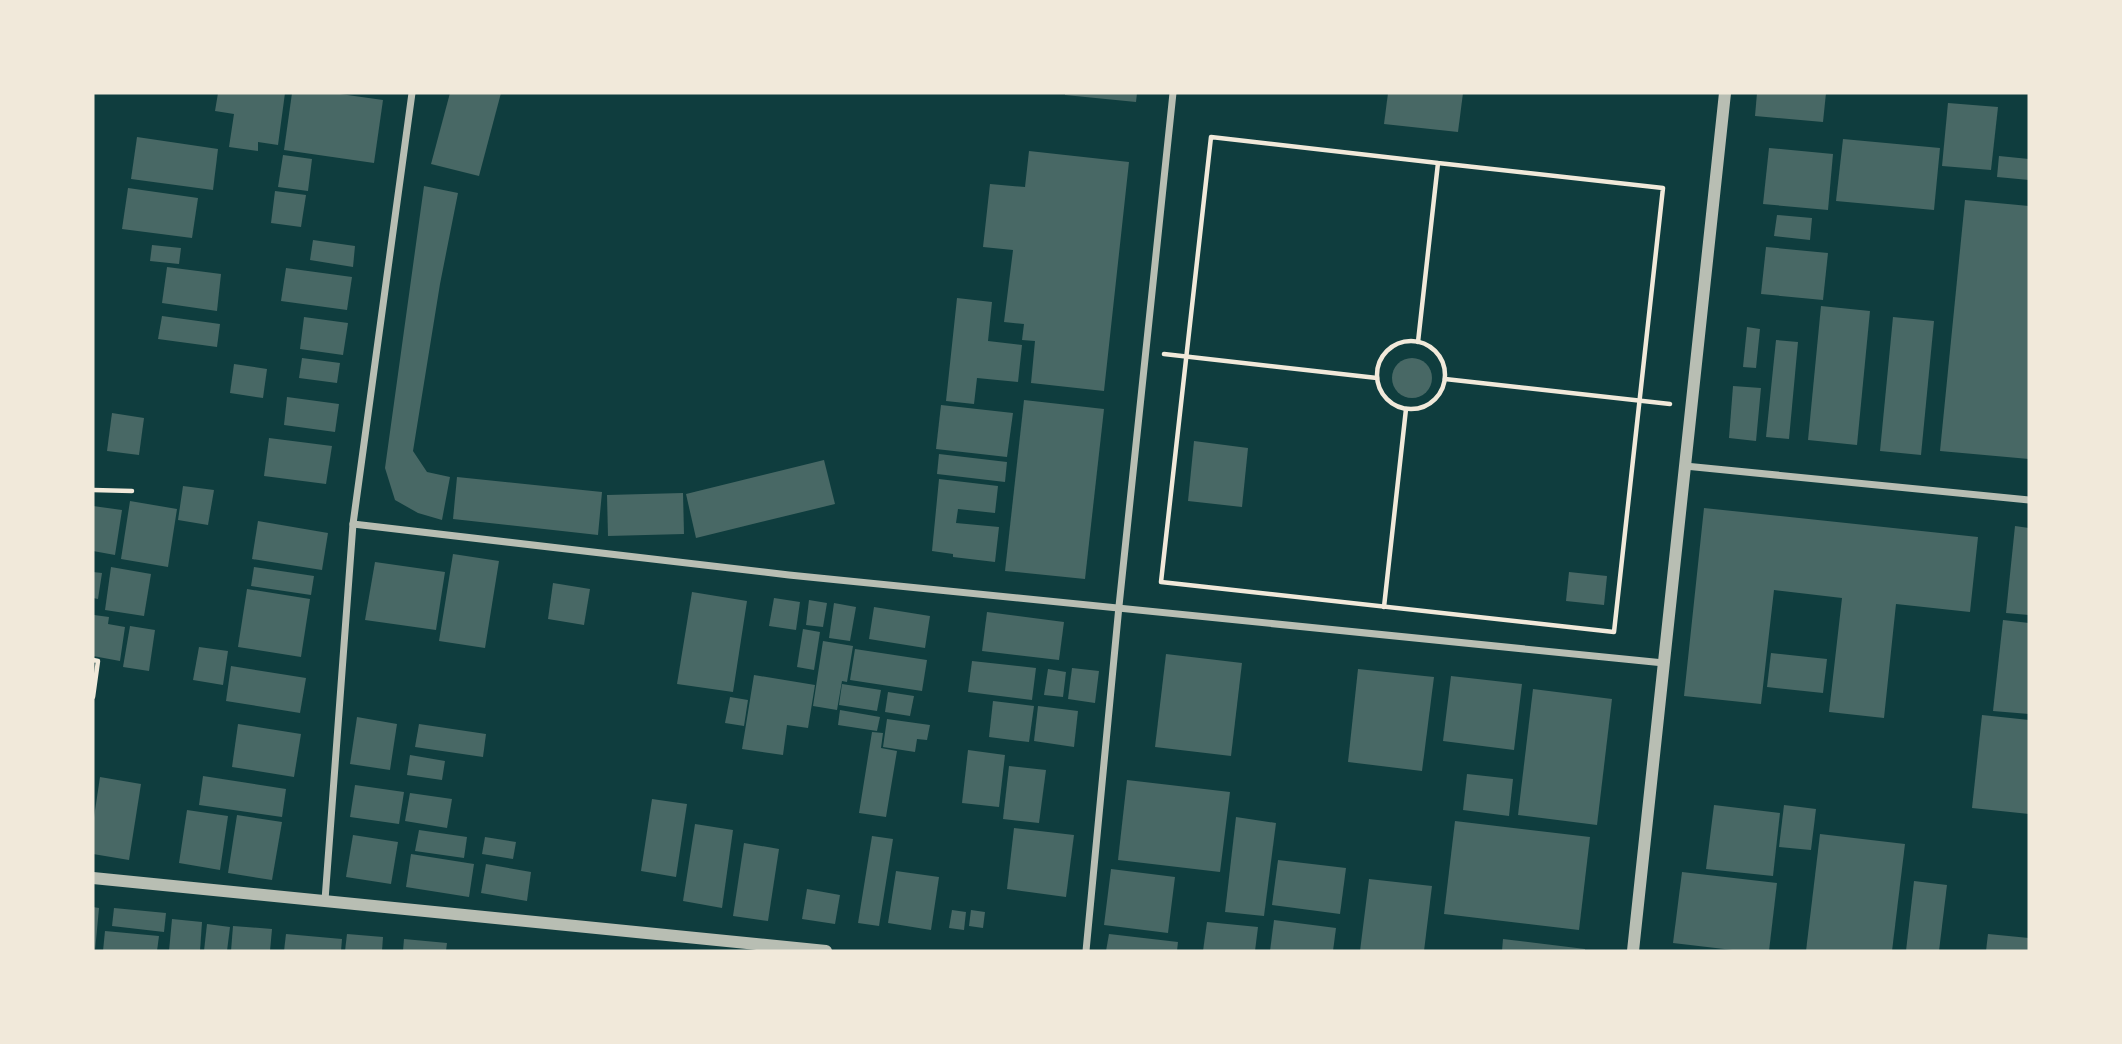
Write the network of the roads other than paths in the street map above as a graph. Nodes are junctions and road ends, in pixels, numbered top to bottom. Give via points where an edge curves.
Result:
1 (412, 93) edge
2 (1174, 93) edge
3 (1724, 93) edge
4 (1685, 466) junction
5 (2029, 500) edge
6 (353, 524) junction
7 (1119, 606) junction
8 (1664, 663) junction
9 (93, 878) edge
10 (325, 900) junction
11 (826, 951) edge
12 (1086, 951) edge
13 (1633, 951) edge

1 - 6 street
2 - 7 street
3 - 4 street
4 - 5 street
4 - 8 street
6 - 7 street via 789,575
6 - 10 street
7 - 8 street
7 - 12 street
8 - 13 street
9 - 10 street
10 - 11 street

